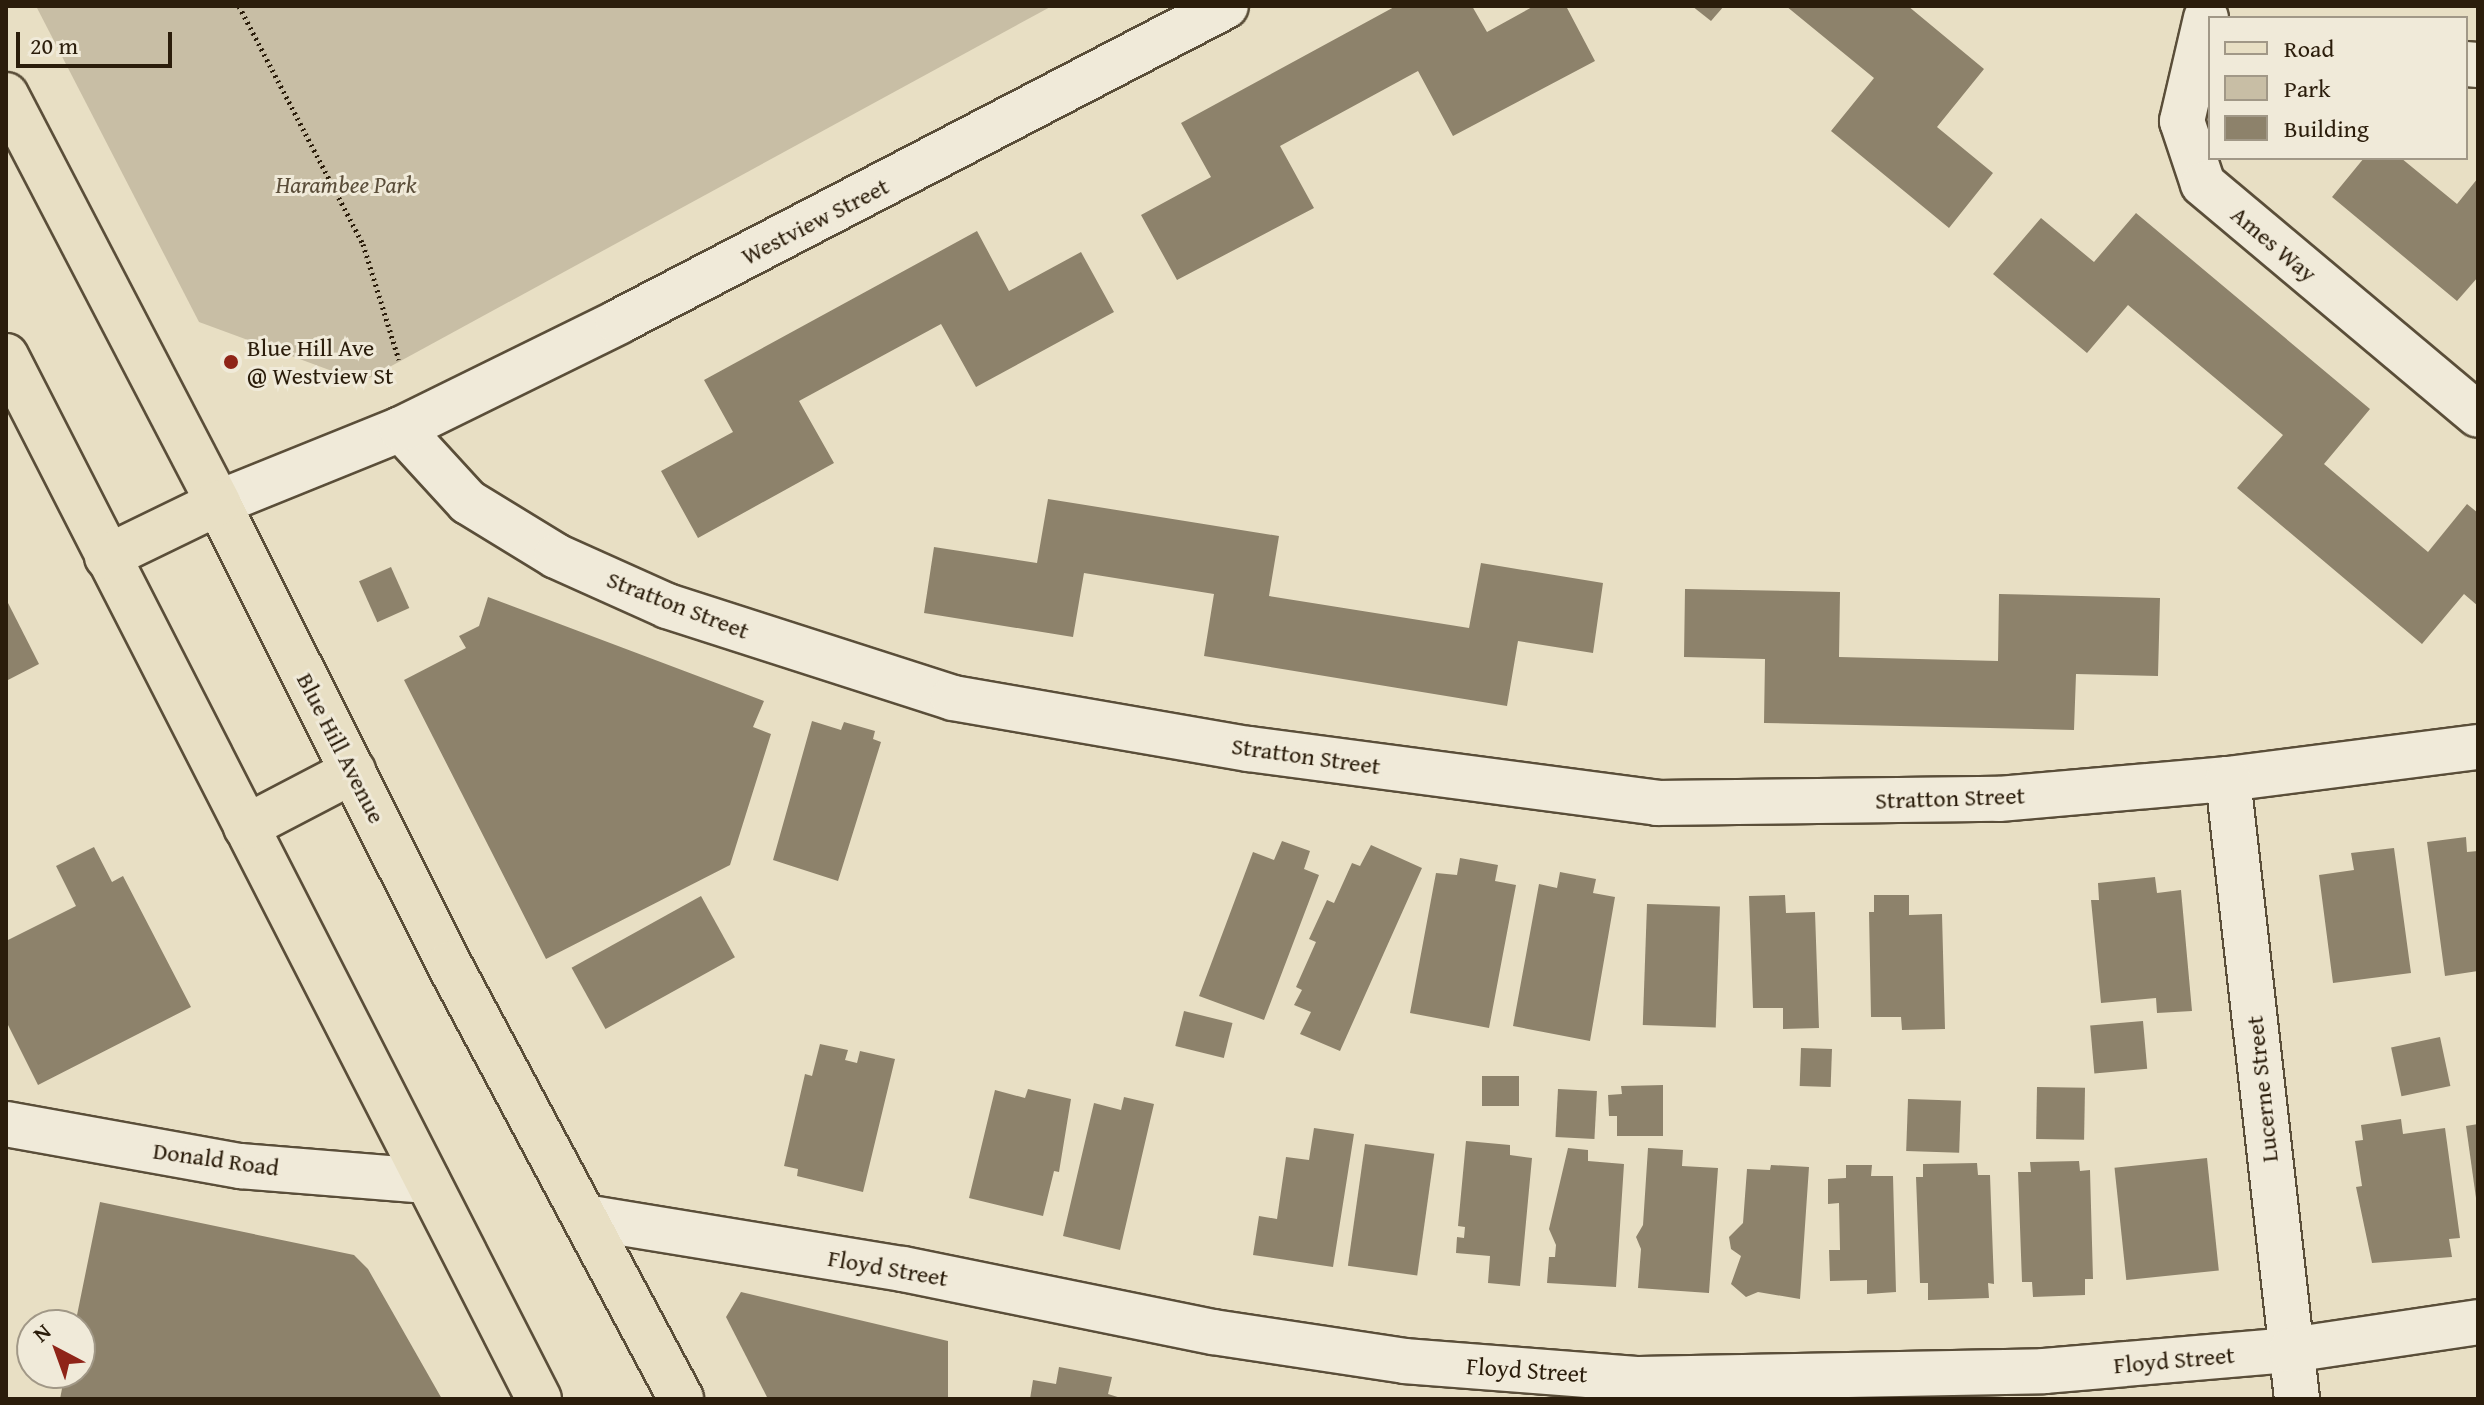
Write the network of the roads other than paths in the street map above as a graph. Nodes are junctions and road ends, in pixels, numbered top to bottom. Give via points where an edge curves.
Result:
1 (1226, 6) edge
2 (2198, 14) edge
3 (6, 95) edge
4 (6, 356) edge
5 (2478, 415) edge
6 (401, 429) junction
7 (218, 503) junction
8 (107, 557) junction
9 (2478, 747) edge
10 (353, 771) junction
11 (2228, 779) junction
12 (246, 827) junction
13 (6, 1124) edge
14 (427, 1181) junction
15 (585, 1217) junction
16 (2478, 1322) edge
17 (2291, 1350) junction
18 (539, 1399) edge
19 (681, 1399) edge
20 (2297, 1399) edge

1 - 6 street, Westview Street
2 - 5 street, Ames Way via 2182,121 2203,184
3 - 7 main road, Blue Hill Avenue
4 - 8 main road
6 - 7 street
6 - 11 street, Stratton Street via 468,502 556,556 667,606 953,698 1249,749 1657,803 1999,799
7 - 8 main road
7 - 10 main road, Blue Hill Avenue
8 - 12 main road
9 - 11 street, Stratton Street
10 - 12 main road
10 - 15 main road, Blue Hill Avenue
11 - 17 street, Lucerne Street
12 - 14 main road
13 - 14 street, Donald Road via 240,1166
14 - 18 main road
15 - 17 street, Floyd Street via 903,1269 1213,1332 1404,1361 1639,1379 2044,1371
15 - 19 main road, Blue Hill Avenue
16 - 17 street, Floyd Street
17 - 20 street, Lucerne Street

